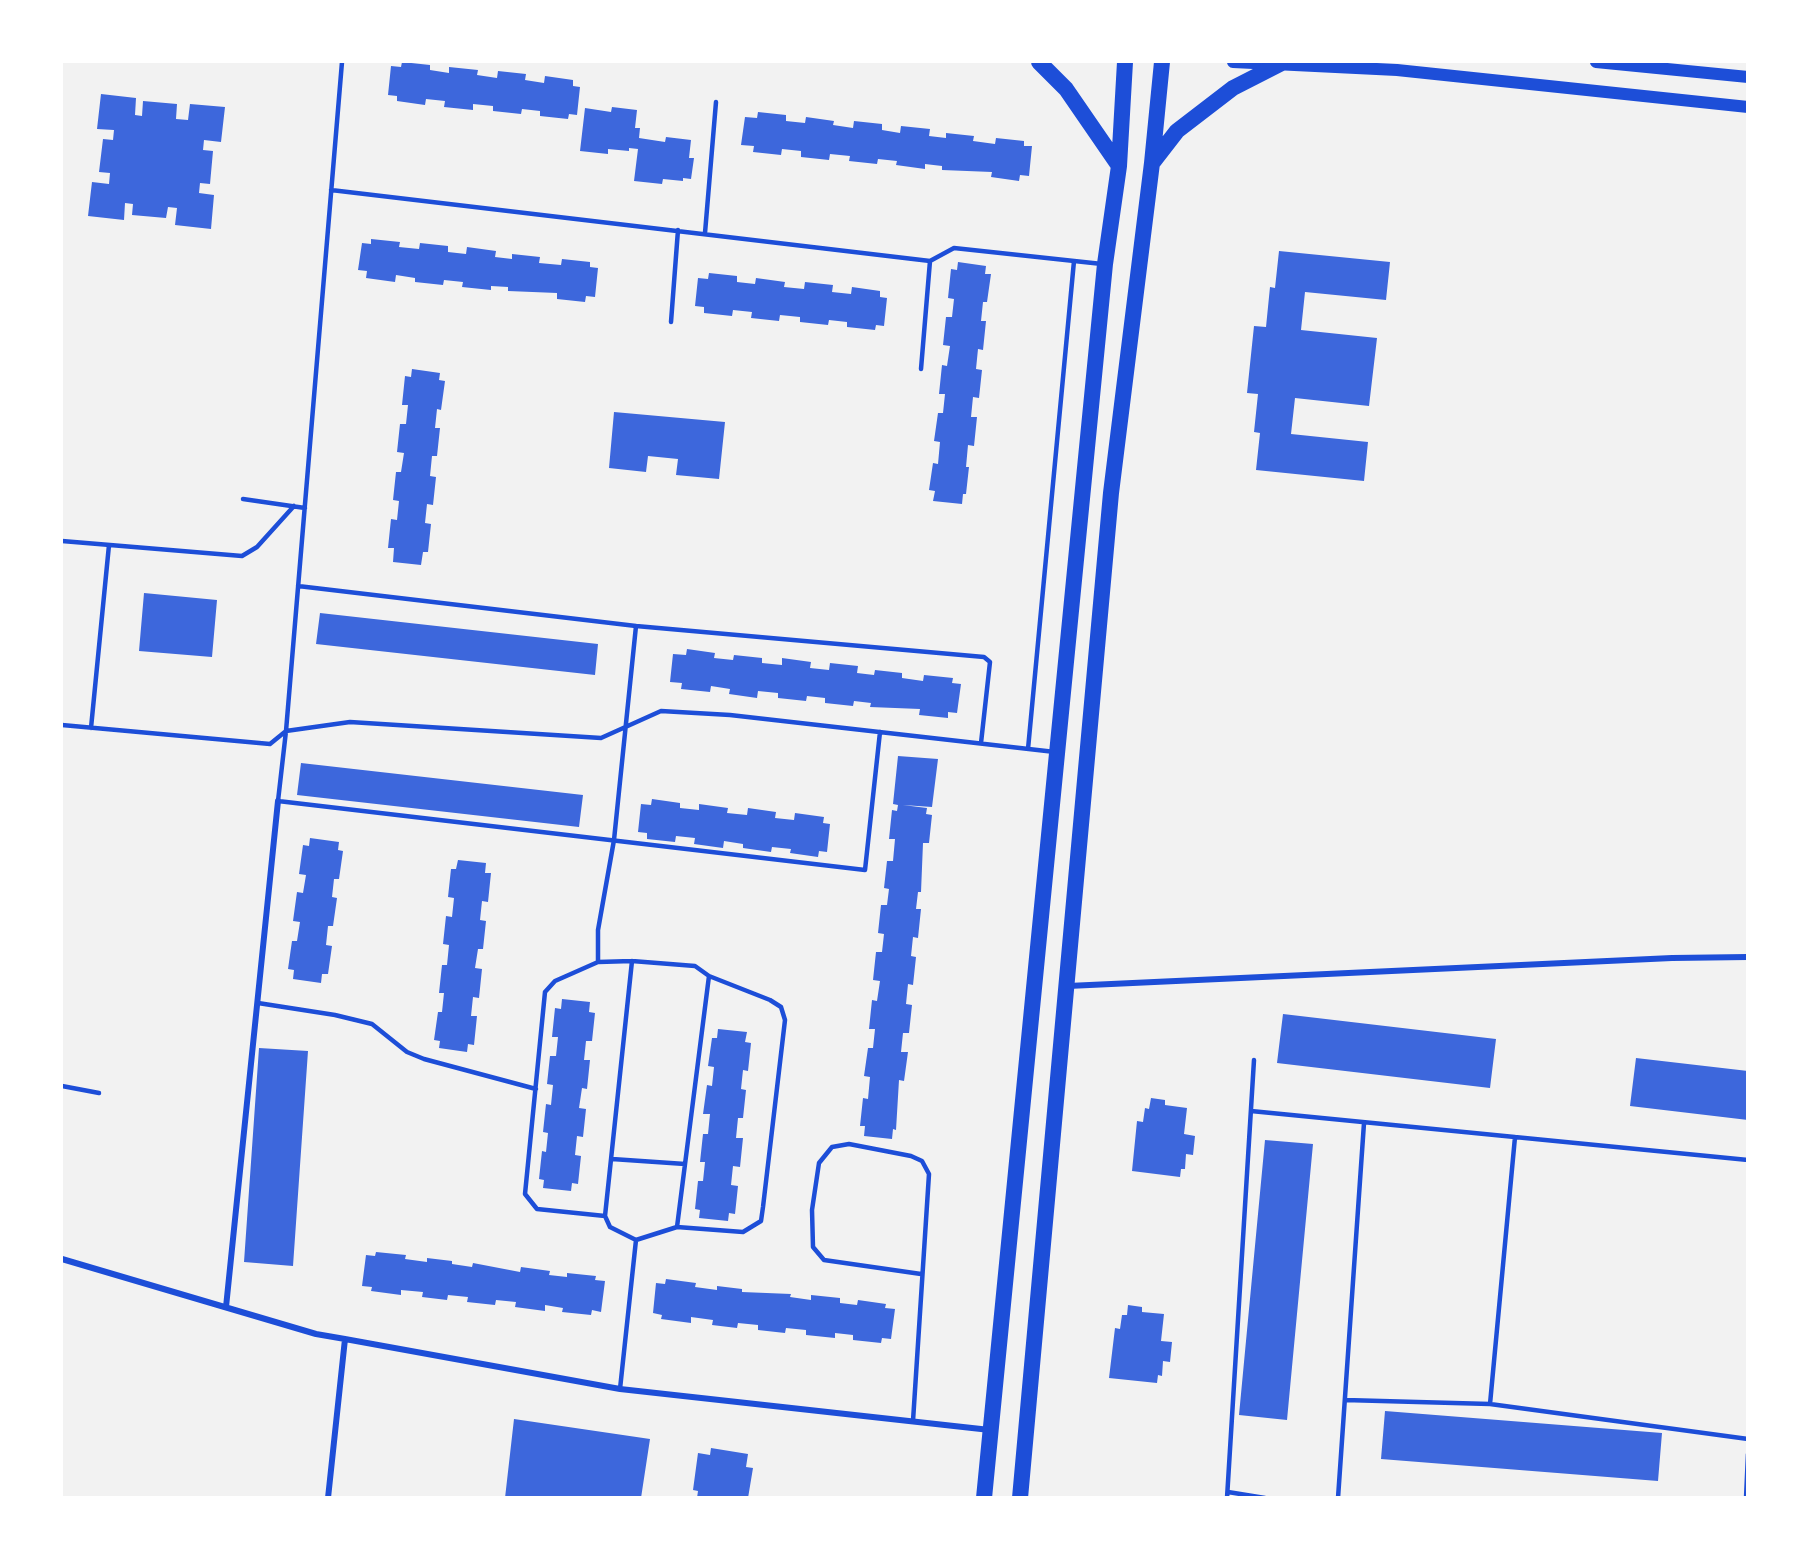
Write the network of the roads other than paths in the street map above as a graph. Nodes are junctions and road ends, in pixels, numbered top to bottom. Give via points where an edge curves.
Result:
1 (342, 62) edge
2 (1039, 62) edge
3 (1125, 62) edge
4 (1162, 62) edge
5 (1233, 62) edge
6 (1596, 62) edge
7 (1280, 64) junction
8 (1748, 77) edge
9 (716, 102) dead end
10 (1748, 107) edge
11 (1152, 163) junction
12 (1119, 166) junction
13 (331, 190) junction
14 (678, 230) junction
15 (705, 233) junction
16 (930, 261) junction
17 (1074, 261) junction
18 (1105, 264) junction
19 (670, 322) dead end
20 (921, 369) dead end
21 (243, 499) dead end
22 (294, 506) junction
23 (305, 508) junction
24 (62, 541) edge
25 (109, 545) junction
26 (298, 586) junction
27 (636, 626) junction
28 (62, 725) edge
29 (627, 726) junction
30 (91, 728) junction
31 (286, 731) junction
32 (880, 732) junction
33 (981, 743) junction
34 (1028, 749) junction
35 (1057, 752) junction
36 (278, 801) junction
37 (615, 840) junction
38 (1748, 957) edge
39 (632, 961) junction
40 (598, 962) junction
41 (709, 976) junction
42 (1066, 986) junction
43 (258, 1003) junction
44 (1254, 1060) dead end
45 (62, 1086) edge
46 (536, 1089) junction
47 (99, 1093) dead end
48 (1251, 1111) junction
49 (1364, 1123) junction
50 (1515, 1137) junction
51 (612, 1159) junction
52 (1748, 1160) edge
53 (685, 1164) junction
54 (605, 1215) junction
55 (677, 1227) junction
56 (636, 1240) junction
57 (62, 1259) edge
58 (921, 1274) junction
59 (226, 1307) junction
60 (345, 1339) junction
61 (620, 1389) junction
62 (1345, 1400) junction
63 (1490, 1404) junction
64 (913, 1421) junction
65 (991, 1430) junction
66 (1748, 1439) edge
67 (1748, 1454) edge
68 (1228, 1495) edge
69 (328, 1497) edge
70 (984, 1497) edge
71 (1020, 1497) edge
72 (1265, 1497) edge
73 (1338, 1497) edge
74 (1746, 1497) edge

1 - 13 lane
2 - 12 highway via 1066,89
3 - 12 highway
4 - 11 highway
5 - 7 main road
6 - 8 main road
7 - 10 main road via 1397,70
7 - 11 highway via 1233,88 1177,130
9 - 15 lane
11 - 42 highway via 1111,493
12 - 18 highway
13 - 14 lane
13 - 23 lane
14 - 15 lane
14 - 19 lane
15 - 16 lane
16 - 17 lane via 954,248
16 - 20 lane
17 - 18 lane
17 - 34 lane
18 - 35 highway
21 - 22 lane
22 - 23 lane
22 - 25 lane via 257,547 242,556
23 - 26 lane
24 - 25 lane
25 - 30 lane
26 - 27 lane
26 - 31 lane
27 - 29 lane
27 - 33 lane via 984,657 990,662
28 - 30 lane
29 - 31 lane via 601,738 350,722
29 - 32 lane via 661,711
29 - 37 lane
30 - 31 lane via 270,744
31 - 36 lane
32 - 33 lane
32 - 37 lane via 865,870
33 - 34 lane
34 - 35 lane
35 - 65 highway
36 - 37 lane
36 - 43 street
37 - 40 lane via 598,930
38 - 42 street
39 - 40 lane
39 - 41 lane via 695,966
39 - 51 lane
40 - 46 lane via 555,981 546,992
41 - 53 lane
41 - 55 lane via 770,1000 781,1007 785,1020 763,1207 761,1221 743,1232
42 - 71 highway
43 - 46 lane via 372,1024 407,1052 424,1059
43 - 59 street
44 - 48 lane
45 - 47 lane
46 - 54 lane via 525,1194 537,1209
48 - 49 lane
48 - 68 lane
49 - 50 lane
49 - 62 lane
50 - 52 lane
50 - 63 lane
51 - 53 lane
51 - 54 lane
53 - 55 lane
54 - 56 lane via 610,1227
55 - 56 lane
56 - 61 lane
57 - 59 street
58 - 58 lane via 824,1260 813,1248 812,1210 819,1163 832,1147 849,1144 922,1161 929,1174
58 - 64 lane
59 - 60 street
60 - 61 street
60 - 69 street
61 - 64 street
62 - 63 lane
62 - 73 lane
63 - 66 lane
64 - 65 street
65 - 70 highway
67 - 74 lane
68 - 72 lane

